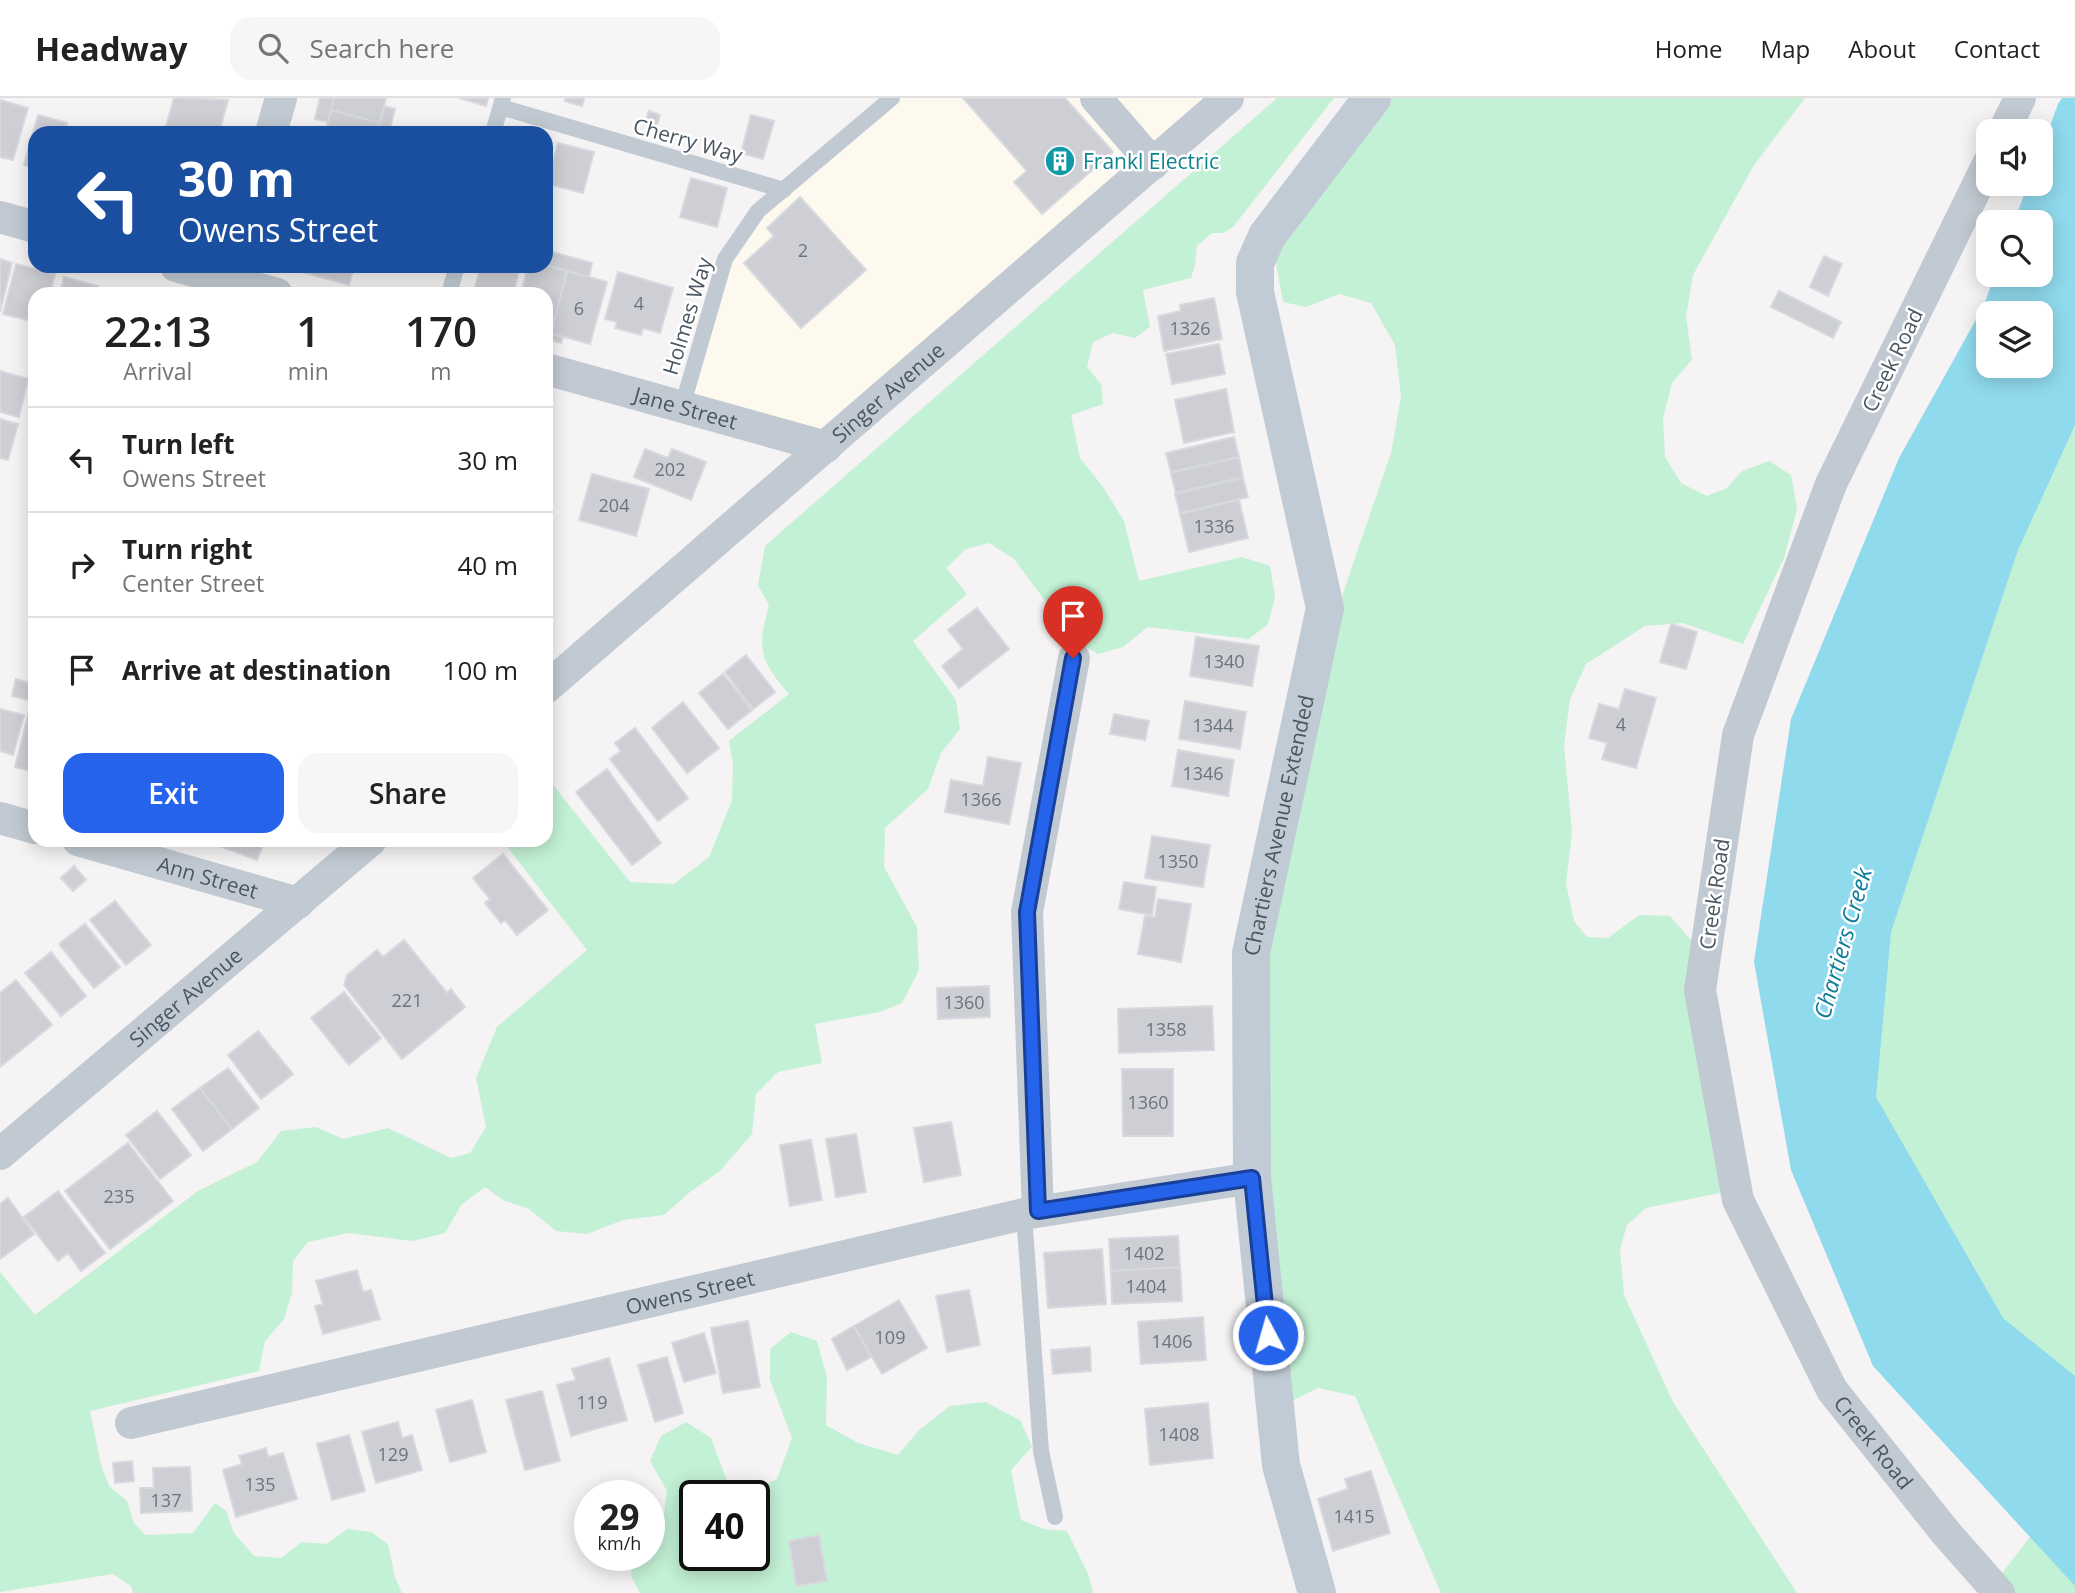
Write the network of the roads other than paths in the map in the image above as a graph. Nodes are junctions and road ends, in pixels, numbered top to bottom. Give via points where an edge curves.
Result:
1 (281, 98) edge
2 (892, 98) edge
3 (1097, 98) edge
4 (1228, 98) edge
5 (1372, 98) edge
6 (2020, 98) edge
7 (502, 103) edge
8 (2010, 119) edge
9 (273, 126) edge
10 (496, 126) edge
11 (1153, 164) junction
12 (1976, 188) edge
13 (784, 190) junction
14 (0, 217) edge
15 (28, 225) edge
16 (232, 273) edge
17 (262, 287) edge
18 (553, 371) edge
19 (682, 407) junction
20 (825, 447) junction
21 (1073, 658) dead end
22 (553, 682) edge
23 (0, 818) edge
24 (28, 826) edge
25 (102, 847) edge
26 (363, 847) edge
27 (298, 903) junction
28 (0, 1154) edge
29 (1252, 1178) junction
30 (1031, 1213) junction
31 (131, 1423) dead end
32 (1055, 1517) dead end
33 (1317, 1593) edge
34 (1999, 1593) edge

1 - 9 street
2 - 13 lane, Holmes Way
3 - 11 street
4 - 11 street, Singer Avenue
5 - 29 street, Chartiers Avenue Extended via 1267,236 1255,263 1255,292 1325,608 1251,953
6 - 8 street
7 - 10 lane
7 - 13 lane, Cherry Way
11 - 20 street, Singer Avenue
12 - 34 street, Creek Road via 1831,484 1738,735 1700,990 1738,1200 1832,1390
13 - 19 lane, Holmes Way via 758,211 725,259
14 - 15 street
16 - 17 street
18 - 19 street, Jane Street
19 - 20 street, Jane Street
20 - 22 street, Singer Avenue
21 - 30 street via 1027,912
23 - 24 street
25 - 27 street, Ann Street
26 - 27 street, Singer Avenue
27 - 28 street, Singer Avenue
29 - 30 street, Owens Street
29 - 33 street, Chartiers Avenue Extended via 1281,1465
30 - 31 street, Owens Street
30 - 32 lane via 1041,1451

